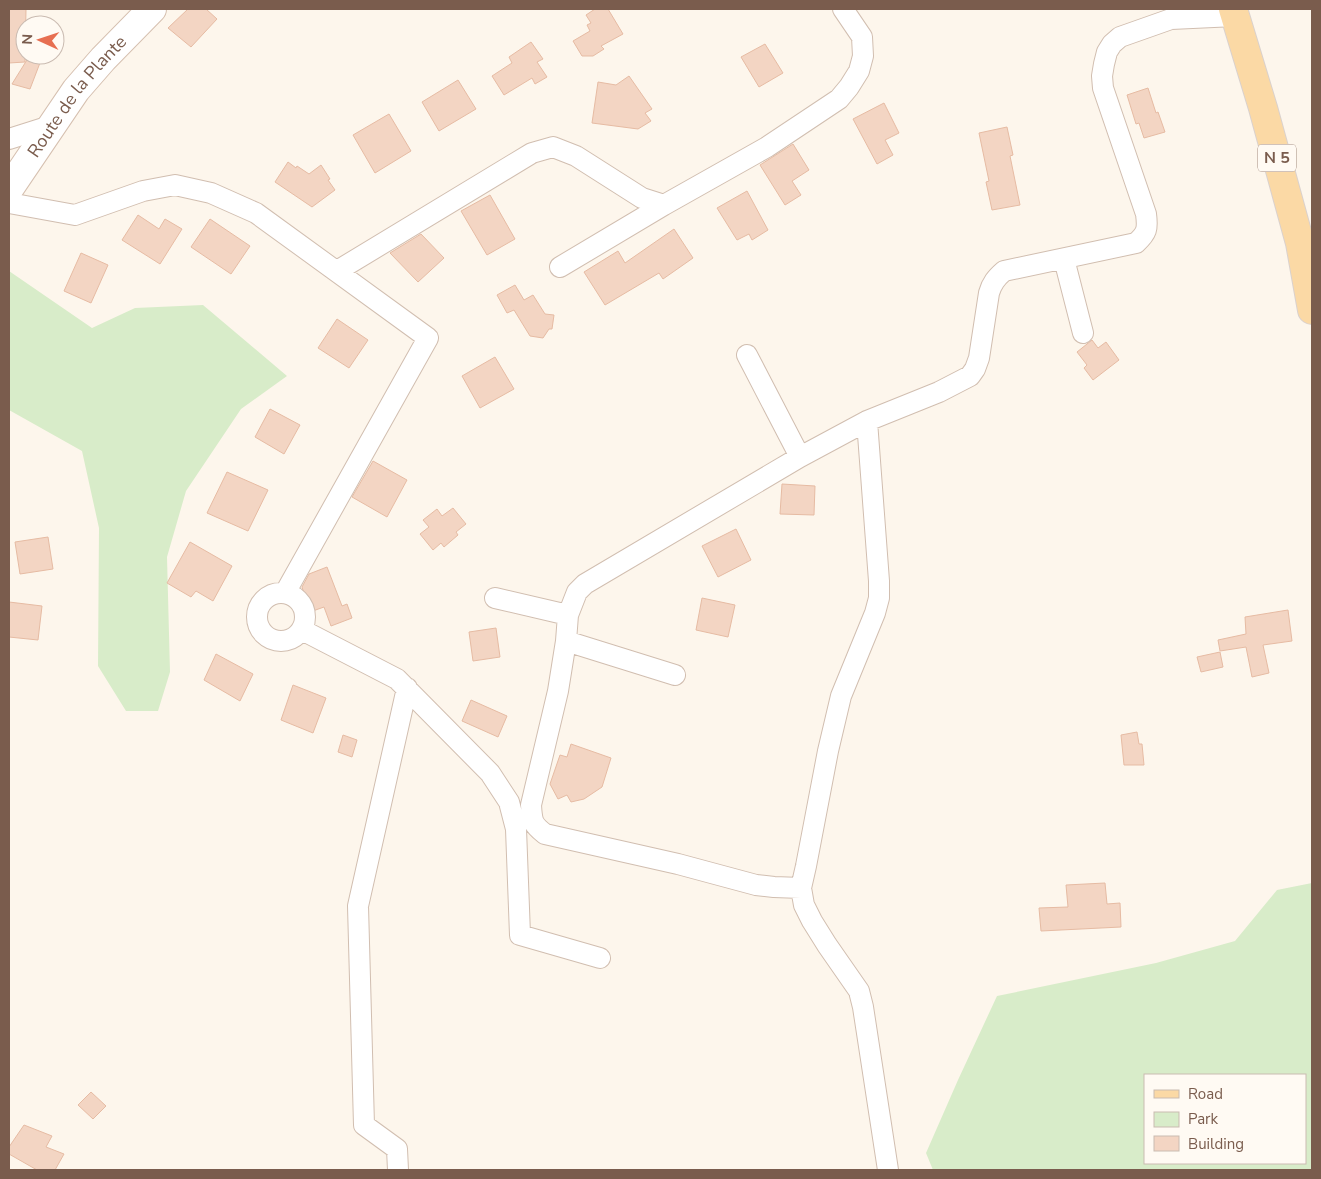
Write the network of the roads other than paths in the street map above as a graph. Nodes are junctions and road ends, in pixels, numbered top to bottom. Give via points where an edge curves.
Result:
1 (152, 9) edge
2 (843, 9) edge
3 (1234, 12) edge
4 (1176, 14) edge
5 (50, 126) junction
6 (9, 139) edge
7 (9, 189) edge
8 (9, 203) edge
9 (664, 205) junction
10 (1064, 259) junction
11 (560, 267) dead end
12 (337, 271) junction
13 (1312, 310) edge
14 (1083, 332) dead end
15 (747, 355) dead end
16 (867, 421) junction
17 (800, 457) junction
18 (285, 593) junction
19 (495, 598) dead end
20 (568, 616) junction
21 (302, 630) junction
22 (566, 641) junction
23 (675, 675) dead end
24 (407, 688) junction
25 (801, 888) junction
26 (600, 958) dead end
27 (398, 1170) edge
28 (888, 1170) edge

1 - 5 main road, Route de la Plante via 103,59
2 - 9 street via 862,37 863,56 850,87 839,99 767,147
3 - 4 street
3 - 13 main road, N 5 via 1300,243
4 - 10 street via 1120,37 1107,52 1102,76 1103,88 1146,214 1145,235 1136,243
5 - 6 street
5 - 7 main road, Route de la Plante
8 - 12 street via 75,215 142,191 174,185 211,194 256,213
9 - 11 street
9 - 12 street via 642,198 576,156 553,148 532,153
10 - 14 street
10 - 16 street via 1004,272 996,277 989,293 979,358 970,376
12 - 18 street via 428,338
15 - 17 street
16 - 17 street
16 - 25 street via 880,581 876,613 841,696
17 - 20 street via 585,584 577,592
18 - 21 street via 299,600 304,607
18 - 21 street via 277,593 263,601 257,616 261,631 274,641 282,642 297,636
19 - 20 street
20 - 22 street
21 - 24 street via 397,678
22 - 23 street
22 - 25 street via 558,691 531,805 536,827 545,834 756,885
24 - 26 street via 490,773 509,802 516,829 520,934
24 - 27 street via 358,906 364,1124 397,1148
25 - 28 street via 804,905 812,921 859,991

